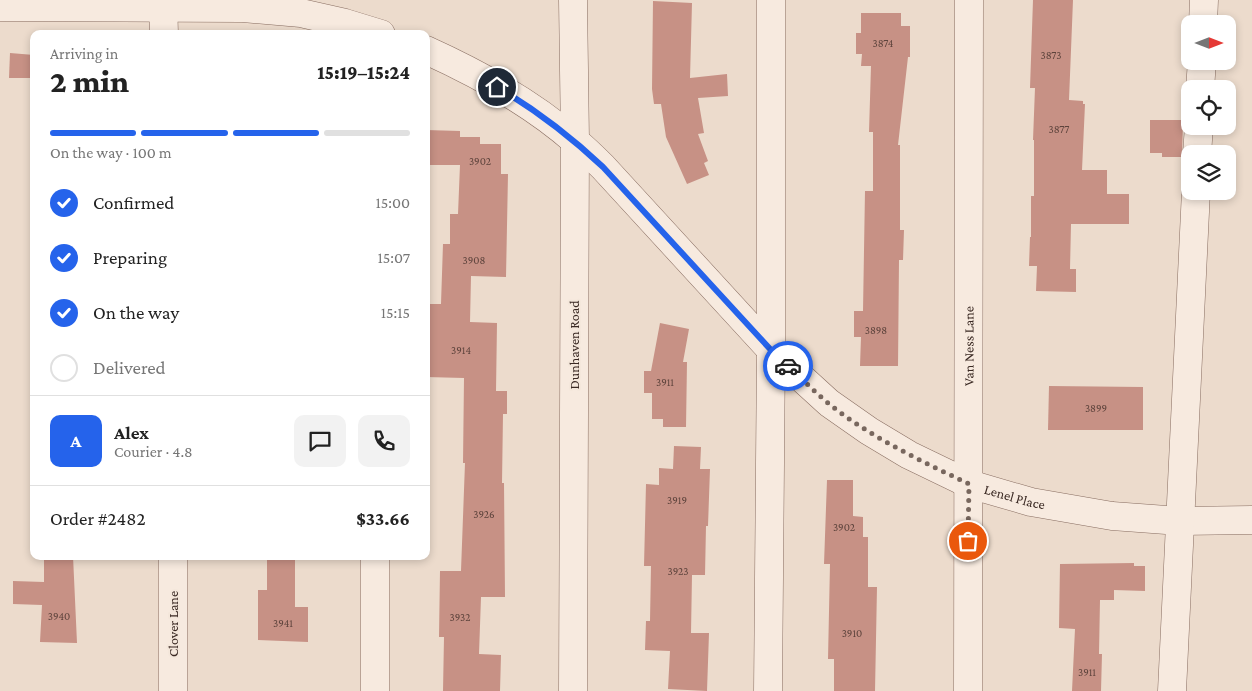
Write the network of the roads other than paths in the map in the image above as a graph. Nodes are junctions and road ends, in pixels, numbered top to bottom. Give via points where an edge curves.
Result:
1 (573, 0) edge
2 (771, 0) edge
3 (969, 0) edge
4 (1204, 0) edge
5 (163, 3) edge
6 (0, 7) edge
7 (347, 11) edge
8 (1203, 15) edge
9 (164, 30) edge
10 (373, 30) edge
11 (430, 52) edge
12 (575, 140) junction
13 (1196, 200) edge
14 (771, 350) junction
15 (969, 484) junction
16 (1252, 520) edge
17 (1180, 521) junction
18 (173, 560) edge
19 (375, 560) edge
20 (173, 691) edge
21 (375, 691) edge
22 (573, 691) edge
23 (768, 691) edge
24 (968, 691) edge
25 (1172, 691) edge

1 - 12 street, Dunhaven Road
2 - 14 street
3 - 15 street, Van Ness Lane
4 - 8 street
5 - 6 street
5 - 7 street via 301,13
5 - 9 street
7 - 10 street
11 - 12 street, Lenel Place via 466,68 521,101
12 - 14 street, Lenel Place
12 - 22 street, Dunhaven Road
13 - 17 street
14 - 15 street, Lenel Place via 829,403 868,431
14 - 23 street
15 - 17 street, Lenel Place via 1031,502 1112,516
15 - 24 street, Van Ness Lane
16 - 17 street, Lenel Place
17 - 25 street
18 - 20 street, Clover Lane
19 - 21 street

